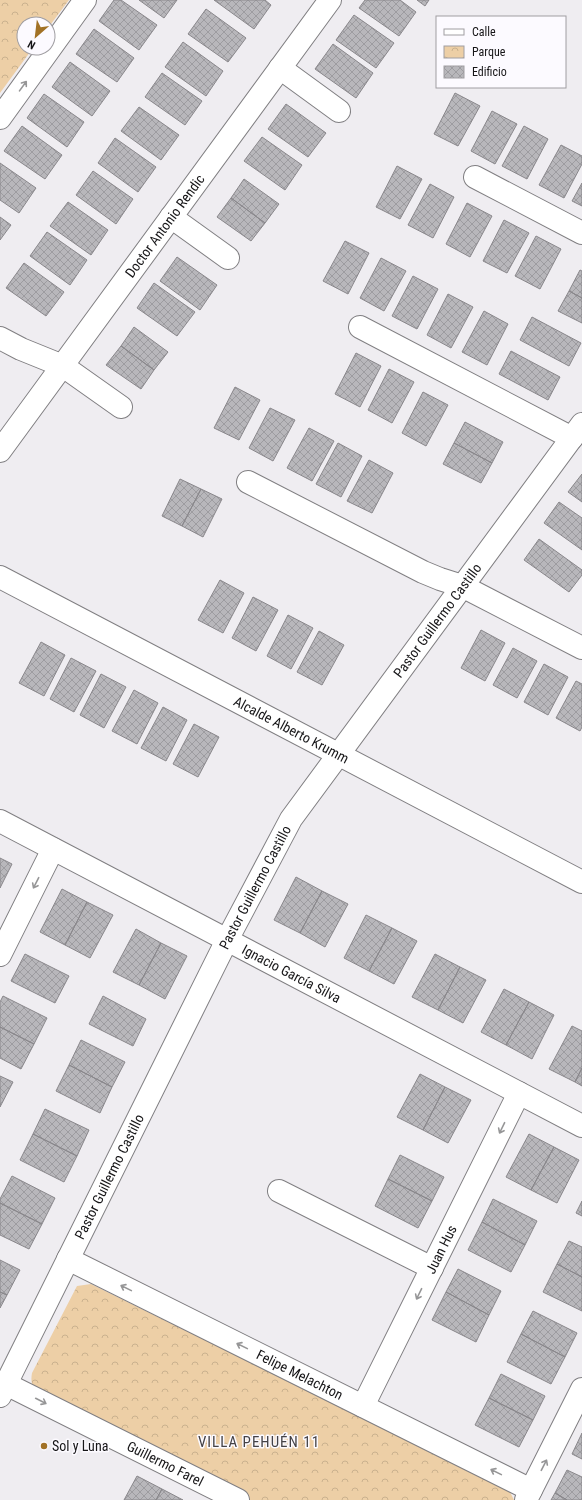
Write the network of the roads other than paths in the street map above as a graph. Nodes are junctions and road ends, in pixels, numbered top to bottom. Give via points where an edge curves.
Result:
1 (85, 0) edge
2 (330, 0) edge
3 (280, 68) junction
4 (339, 111) dead end
5 (0, 118) edge
6 (474, 177) dead end
7 (171, 217) junction
8 (582, 233) edge
9 (228, 258) dead end
10 (360, 327) dead end
11 (0, 338) edge
12 (63, 366) junction
13 (121, 407) dead end
14 (577, 431) edge
15 (0, 451) edge
16 (248, 482) dead end
17 (0, 577) edge
18 (462, 586) junction
19 (582, 648) edge
20 (338, 754) junction
21 (0, 821) edge
22 (54, 849) junction
23 (582, 882) edge
24 (227, 940) junction
25 (0, 955) edge
26 (519, 1093) junction
27 (582, 1126) edge
28 (279, 1191) dead end
29 (68, 1259) junction
30 (432, 1268) junction
31 (582, 1389) edge
32 (3, 1390) edge
33 (363, 1406) junction
34 (529, 1495) edge
35 (238, 1500) edge

5 -> 1 street
2 - 3 street, Doctor Antonio Rendic
3 - 4 street
3 - 7 street, Doctor Antonio Rendic
6 - 8 street
7 - 9 street
7 - 12 street, Doctor Antonio Rendic
10 - 14 street
11 - 12 street
12 - 13 street
12 - 15 street, Doctor Antonio Rendic
14 - 18 street, Pastor Guillermo Castillo
16 - 18 street via 423,572
17 - 20 street, Alcalde Alberto Krumm
18 - 19 street
18 - 20 street, Pastor Guillermo Castillo
20 - 23 street, Alcalde Alberto Krumm
20 - 24 street, Pastor Guillermo Castillo via 291,819
21 - 22 street, Ignacio García Silva
22 - 24 street, Ignacio García Silva
22 -> 25 street
24 - 26 street, Ignacio García Silva
24 - 29 street, Pastor Guillermo Castillo
26 - 27 street, Ignacio García Silva
26 -> 30 street, Juan Hus
28 - 30 street
29 - 32 street, Pastor Guillermo Castillo
33 -> 29 street, Felipe Melachton
30 -> 33 street, Juan Hus
34 -> 31 street
32 -> 35 street, Guillermo Farel
34 -> 33 street, Felipe Melachton

